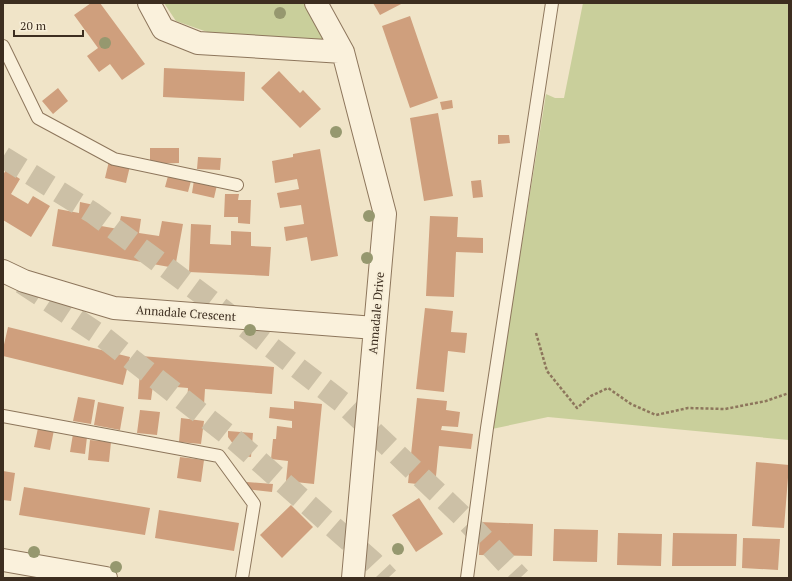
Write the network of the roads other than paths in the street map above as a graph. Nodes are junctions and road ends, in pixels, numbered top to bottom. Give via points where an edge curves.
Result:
1 (148, 3) edge
2 (316, 3) edge
3 (552, 3) edge
4 (3, 46) edge
5 (343, 52) junction
6 (237, 185) dead end
7 (3, 272) edge
8 (375, 328) junction
9 (3, 416) edge
10 (3, 560) edge
11 (106, 578) edge
12 (242, 578) edge
13 (353, 578) edge
14 (467, 578) edge

1 - 5 street via 163,29 198,43
2 - 5 street, Annadale Drive
3 - 14 lane via 487,428
4 - 6 lane via 38,118 114,159
5 - 8 street, Annadale Drive via 385,214
7 - 8 street, Annadale Crescent via 24,281 114,308
8 - 13 street, Annadale Drive
9 - 12 lane via 218,456 254,504
10 - 11 street

